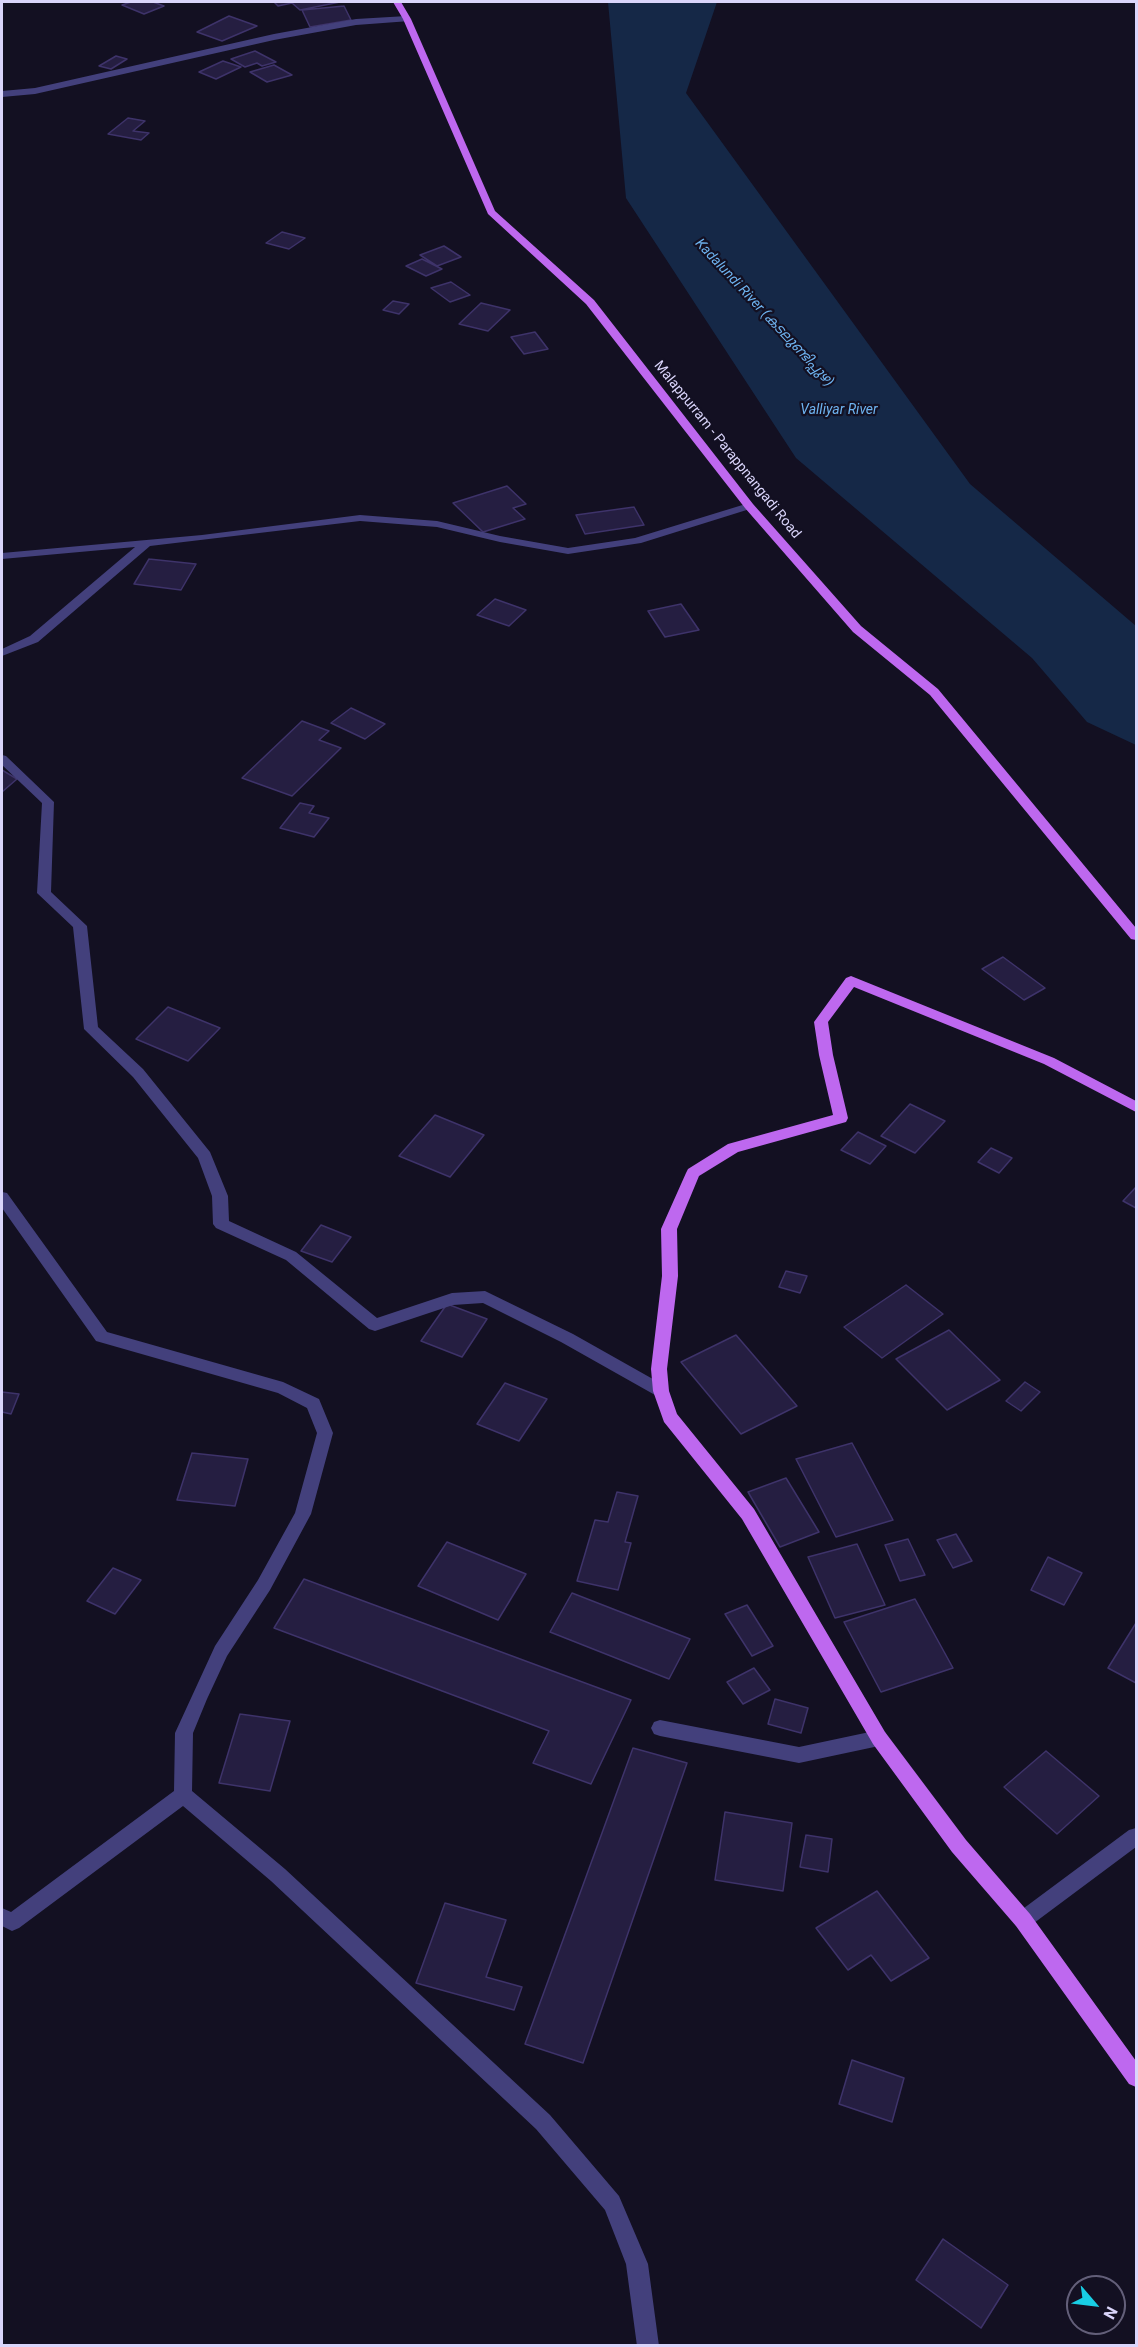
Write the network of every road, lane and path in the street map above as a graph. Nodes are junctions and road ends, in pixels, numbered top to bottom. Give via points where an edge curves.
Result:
1 (397, 2) edge
2 (407, 19) junction
3 (2, 94) edge
4 (748, 506) junction
5 (147, 543) junction
6 (2, 556) edge
7 (2, 653) edge
8 (2, 759) edge
9 (1137, 936) edge
10 (1137, 1107) edge
11 (2, 1197) edge
12 (661, 1391) junction
13 (660, 1728) dead end
14 (879, 1738) junction
15 (183, 1795) junction
16 (1137, 1836) edge
17 (2, 1917) edge
18 (1023, 1920) junction
19 (1137, 2076) edge
20 (648, 2346) edge

1 - 2 main road, Malappurram - Parappnangadi Road
2 - 3 street via 356,22 274,37 58,86
2 - 4 main road, Malappurram - Parappnangadi Road via 491,212 590,302
4 - 5 street via 637,541 568,551 437,524 360,518
4 - 9 main road, Malappurram - Parappnangadi Road via 857,628 934,692
5 - 6 street
5 - 7 street via 34,639
8 - 12 street via 48,802 44,893 80,926 91,1029 138,1073 205,1156 220,1196 221,1224 291,1256 375,1325 452,1299 485,1297
10 - 12 main road via 1049,1061 851,981 822,1022 841,1118 733,1148 693,1173 669,1229 670,1276 659,1369
11 - 15 street via 102,1337 283,1388 313,1404 325,1432 303,1514 221,1651 194,1707 184,1733
12 - 14 main road via 670,1418 748,1514
13 - 14 street via 799,1755
14 - 18 main road via 959,1846
15 - 17 street via 12,1922
15 - 20 street via 278,1875 543,2122 612,2203 637,2264
16 - 18 street
18 - 19 main road

